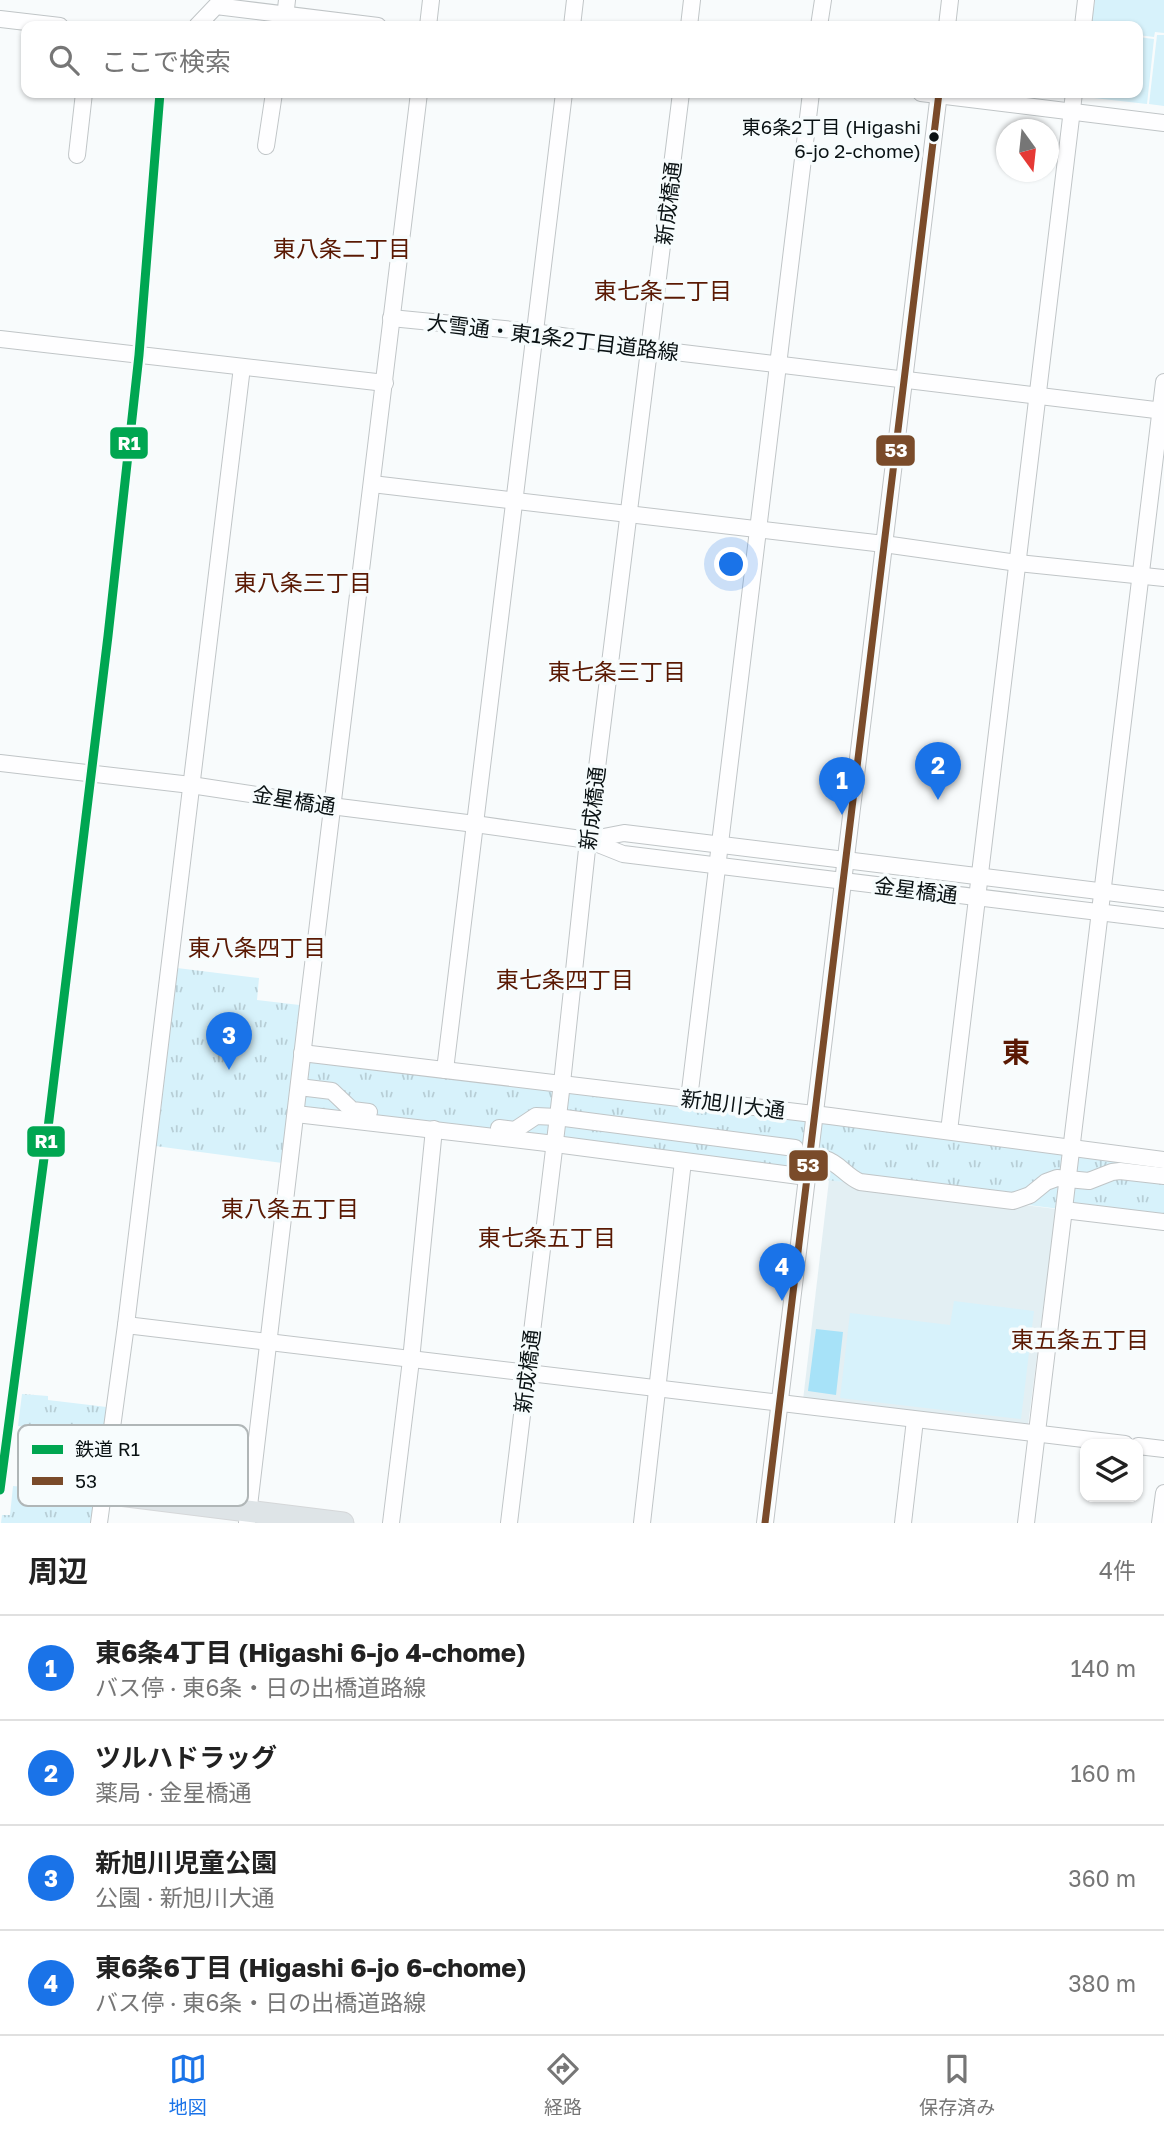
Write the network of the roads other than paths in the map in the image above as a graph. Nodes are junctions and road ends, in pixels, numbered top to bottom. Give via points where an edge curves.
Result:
1 (431, 0) edge
2 (575, 0) edge
3 (692, 0) edge
4 (822, 0) edge
5 (950, 0) edge
6 (1086, 0) edge
7 (286, 14) edge
8 (0, 19) edge
9 (21, 21) edge
10 (202, 21) edge
11 (340, 21) edge
12 (429, 21) edge
13 (573, 21) edge
14 (689, 21) edge
15 (820, 21) edge
16 (948, 21) edge
17 (1084, 21) edge
18 (83, 98) edge
19 (273, 98) edge
20 (418, 98) edge
21 (563, 98) edge
22 (680, 98) edge
23 (810, 98) edge
24 (939, 98) edge
25 (969, 98) edge
26 (1073, 98) edge
27 (1072, 112) junction
28 (1164, 124) edge
29 (266, 146) dead end
30 (77, 155) dead end
31 (391, 318) junction
32 (534, 332) junction
33 (0, 339) edge
34 (650, 349) junction
35 (778, 363) junction
36 (242, 367) junction
37 (905, 379) junction
38 (1164, 382) edge
39 (385, 383) junction
40 (1037, 395) junction
41 (1162, 411) edge
42 (372, 484) junction
43 (514, 501) junction
44 (630, 514) junction
45 (759, 530) junction
46 (884, 544) junction
47 (1018, 563) junction
48 (1141, 575) junction
49 (1164, 578) edge
50 (0, 763) edge
51 (191, 785) junction
52 (332, 807) junction
53 (475, 824) junction
54 (588, 840) junction
55 (720, 845) junction
56 (845, 860) junction
57 (718, 866) junction
58 (980, 877) junction
59 (843, 881) junction
60 (1102, 892) junction
61 (978, 897) junction
62 (1164, 900) edge
63 (1100, 912) junction
64 (1164, 920) edge
65 (302, 1053) junction
66 (445, 1070) junction
67 (562, 1083) junction
68 (299, 1087) junction
69 (689, 1099) junction
70 (296, 1114) junction
71 (815, 1114) junction
72 (557, 1117) junction
73 (434, 1129) junction
74 (949, 1130) junction
75 (555, 1144) junction
76 (1072, 1146) junction
77 (795, 1148) dead end
78 (825, 1159) dead end
79 (1164, 1160) edge
80 (683, 1161) junction
81 (1164, 1176) edge
82 (807, 1177) junction
83 (1068, 1180) junction
84 (1064, 1210) junction
85 (1164, 1222) edge
86 (126, 1325) junction
87 (268, 1342) junction
88 (411, 1360) junction
89 (527, 1373) junction
90 (656, 1389) junction
91 (780, 1404) junction
92 (915, 1420) junction
93 (112, 1425) edge
94 (1037, 1434) junction
95 (1081, 1439) edge
96 (1143, 1447) edge
97 (1164, 1449) edge
98 (1164, 1493) edge
99 (182, 1506) edge
100 (248, 1517) edge
101 (343, 1523) edge
102 (391, 1523) edge
103 (509, 1523) edge
104 (642, 1523) edge
105 (765, 1523) edge
106 (903, 1523) edge
107 (1026, 1523) edge
108 (1160, 1523) edge

1 - 12 street
2 - 13 street
3 - 14 street
4 - 15 street
5 - 16 street
6 - 17 street
7 - 10 street via 216,6
7 - 11 street
8 - 9 street
18 - 30 street
19 - 29 street
20 - 31 street
21 - 32 street
22 - 34 street, 新成橋通
23 - 35 street
24 - 37 street
25 - 27 street
26 - 27 street
27 - 28 street
27 - 40 street
31 - 32 street, 大雪通・東1条2丁目道路線
31 - 39 street
32 - 34 street, 大雪通・東1条2丁目道路線
32 - 43 street
33 - 36 street
34 - 35 street, 大雪通・東1条2丁目道路線
34 - 44 street, 新成橋通
35 - 37 street, 大雪通・東1条2丁目道路線
35 - 45 street
36 - 39 street
36 - 51 street
37 - 40 street, 大雪通・東1条2丁目道路線
37 - 46 street
38 - 41 street
39 - 42 street
40 - 41 street, 大雪通・東1条2丁目道路線
40 - 47 street
41 - 48 street
42 - 43 street
42 - 52 street
43 - 44 street
43 - 53 street
44 - 45 street
44 - 54 street, 新成橋通
45 - 46 street
45 - 55 street
46 - 47 street
46 - 56 street
47 - 48 street
47 - 58 street
48 - 49 street
48 - 60 street
50 - 51 street, 金星橋通
51 - 52 street, 金星橋通
51 - 86 street
52 - 53 street, 金星橋通
52 - 65 street
53 - 54 street, 金星橋通
53 - 66 street
54 - 55 street, 金星橋通 via 624,833
54 - 57 street, 金星橋通 via 622,854
54 - 67 street, 新成橋通
55 - 56 street, 金星橋通
55 - 57 street
56 - 58 street, 金星橋通
56 - 59 street
57 - 59 street, 金星橋通
57 - 69 street
58 - 60 street, 金星橋通
58 - 61 street
59 - 61 street, 金星橋通
59 - 71 street
60 - 62 street, 金星橋通
60 - 63 street
61 - 63 street, 金星橋通
61 - 74 street
63 - 64 street, 金星橋通
63 - 76 street
65 - 66 street, 新旭川大通
65 - 68 street
66 - 67 street, 新旭川大通
67 - 69 street, 新旭川大通
67 - 72 street, 新成橋通
68 - 70 street
68 - 72 street, 新旭川大通 via 332,1091 352,1110 515,1130 536,1116
69 - 71 street, 新旭川大通
70 - 73 street
70 - 87 street
71 - 74 street, 新旭川大通
71 - 82 street
72 - 75 street, 新成橋通
72 - 77 street, 新旭川大通
73 - 75 street
73 - 88 street
74 - 76 street, 新旭川大通
75 - 80 street
75 - 89 street, 新成橋通
76 - 79 street, 新旭川大通
76 - 83 street
78 - 83 street via 860,1182 1013,1200 1057,1178
80 - 82 street
80 - 90 street
81 - 83 street via 1120,1171 1089,1181
82 - 91 street
83 - 84 street
84 - 85 street
84 - 94 street
86 - 87 street
86 - 93 street
87 - 88 street
87 - 100 street
88 - 89 street
88 - 102 street
89 - 90 street
89 - 103 street, 新成橋通
90 - 91 street
90 - 104 street
91 - 92 street
91 - 105 street
92 - 94 street
92 - 106 street
94 - 95 street
94 - 107 street
96 - 97 street
98 - 108 street
99 - 100 main road
100 - 101 main road

